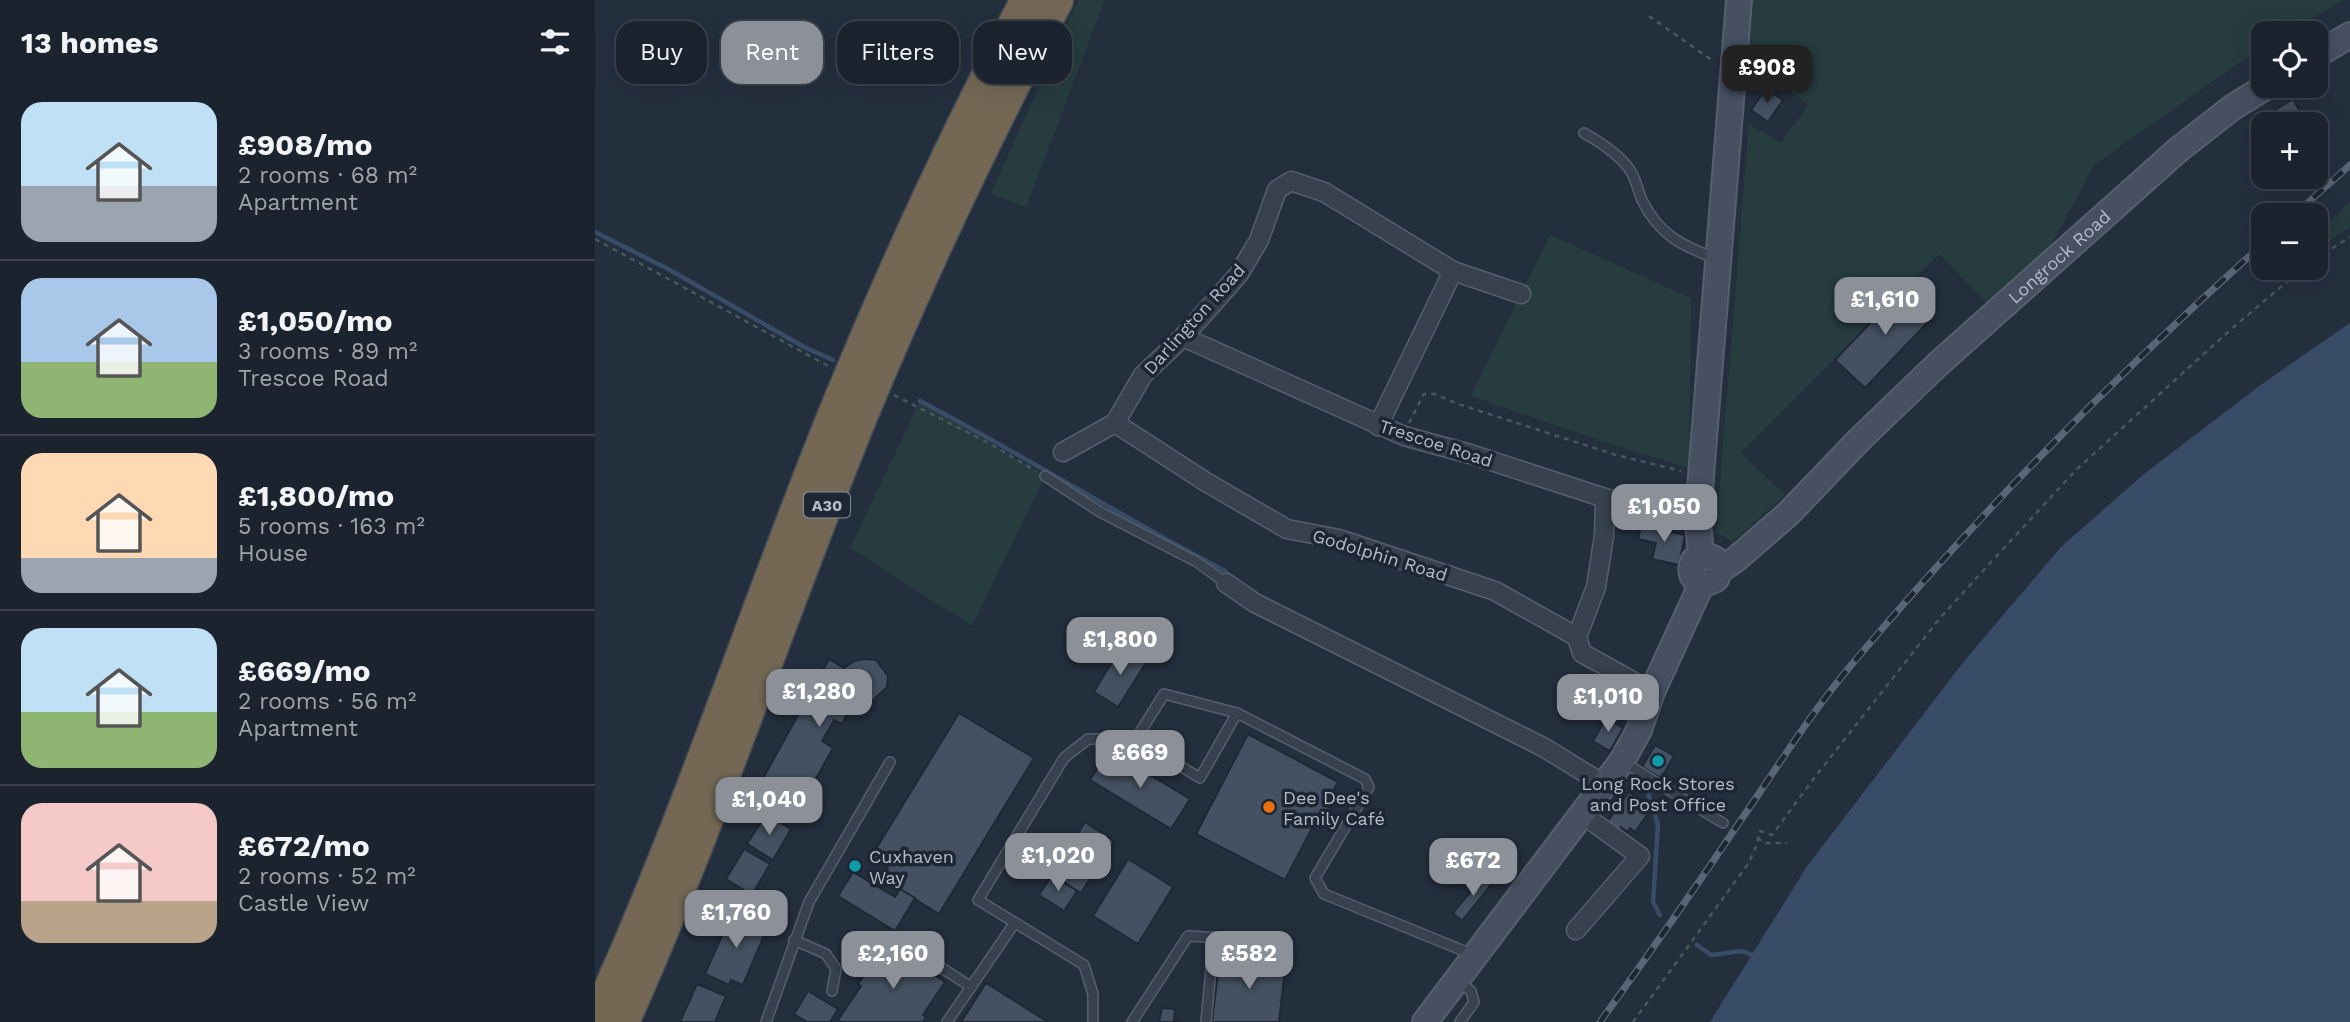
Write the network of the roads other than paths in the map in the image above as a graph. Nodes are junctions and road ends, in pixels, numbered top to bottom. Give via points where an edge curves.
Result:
1 (1027, 0) edge
2 (1057, 0) edge
3 (1739, 0) edge
4 (2350, 35) edge
5 (2328, 48) edge
6 (2251, 96) edge
7 (1584, 133) dead end
8 (1718, 259) junction
9 (1454, 271) junction
10 (1521, 294) dead end
11 (1183, 337) junction
12 (1115, 423) junction
13 (1378, 426) junction
14 (1063, 452) dead end
15 (1045, 476) road end
16 (1605, 498) junction
17 (1698, 523) junction
18 (1708, 569) junction
19 (1226, 583) joint
20 (1577, 637) junction
21 (1653, 692) junction
22 (1237, 713) junction
23 (1136, 738) junction
24 (1622, 761) junction
25 (890, 762) dead end
26 (1605, 785) junction
27 (1582, 814) junction
28 (1723, 823) dead end
29 (1014, 924) junction
30 (1576, 930) dead end
31 (1214, 937) junction
32 (793, 940) junction
33 (1270, 941) dead end
34 (913, 949) dead end
35 (1476, 955) junction
36 (1457, 980) junction
37 (971, 987) junction
38 (832, 991) dead end
39 (595, 1022) edge
40 (623, 1022) edge
41 (766, 1022) edge
42 (947, 1022) edge
43 (1093, 1022) edge
44 (1132, 1022) edge
45 (1206, 1022) edge
46 (1425, 1022) edge
47 (1460, 1022) edge

1 - 39 highway, A30 via 892,277
2 - 40 highway, A30 via 961,191 875,385
3 - 8 street
4 - 5 street
6 - 18 street, Longrock Road via 2178,150 1937,365 1788,514 1735,559
7 - 8 lane via 1627,166 1647,210 1666,233 1688,248
8 - 17 street
9 - 10 street, Darlington Road
9 - 11 street, Darlington Road via 1324,192 1291,181 1277,190 1259,240 1239,274
9 - 13 street
11 - 12 street, Darlington Road via 1143,375
11 - 13 street, Trescoe Road
12 - 14 street
12 - 20 street, Godolphin Road via 1287,529 1339,539 1495,591
13 - 16 street, Trescoe Road
15 - 19 lane
16 - 17 street, Trescoe Road
16 - 20 street via 1596,587
17 - 18 street
18 - 21 street
19 - 26 street via 1255,603 1543,747
20 - 21 street via 1582,653
21 - 24 street
22 - 23 lane via 1164,694
22 - 23 lane via 1200,778
22 - 35 lane via 1365,779 1369,787 1315,878 1324,894
23 - 29 lane via 1088,739 1065,758 978,900
24 - 26 street
24 - 28 lane
25 - 32 lane via 809,902
26 - 27 street
27 - 30 street via 1640,856
27 - 35 street
29 - 37 lane
29 - 43 lane via 1084,965 1093,994
31 - 33 lane
31 - 44 lane via 1188,936
31 - 45 lane
32 - 38 lane via 826,954 836,969
32 - 41 lane
34 - 37 lane
35 - 36 street
36 - 46 street
36 - 47 lane via 1471,991 1474,1002
37 - 42 lane

